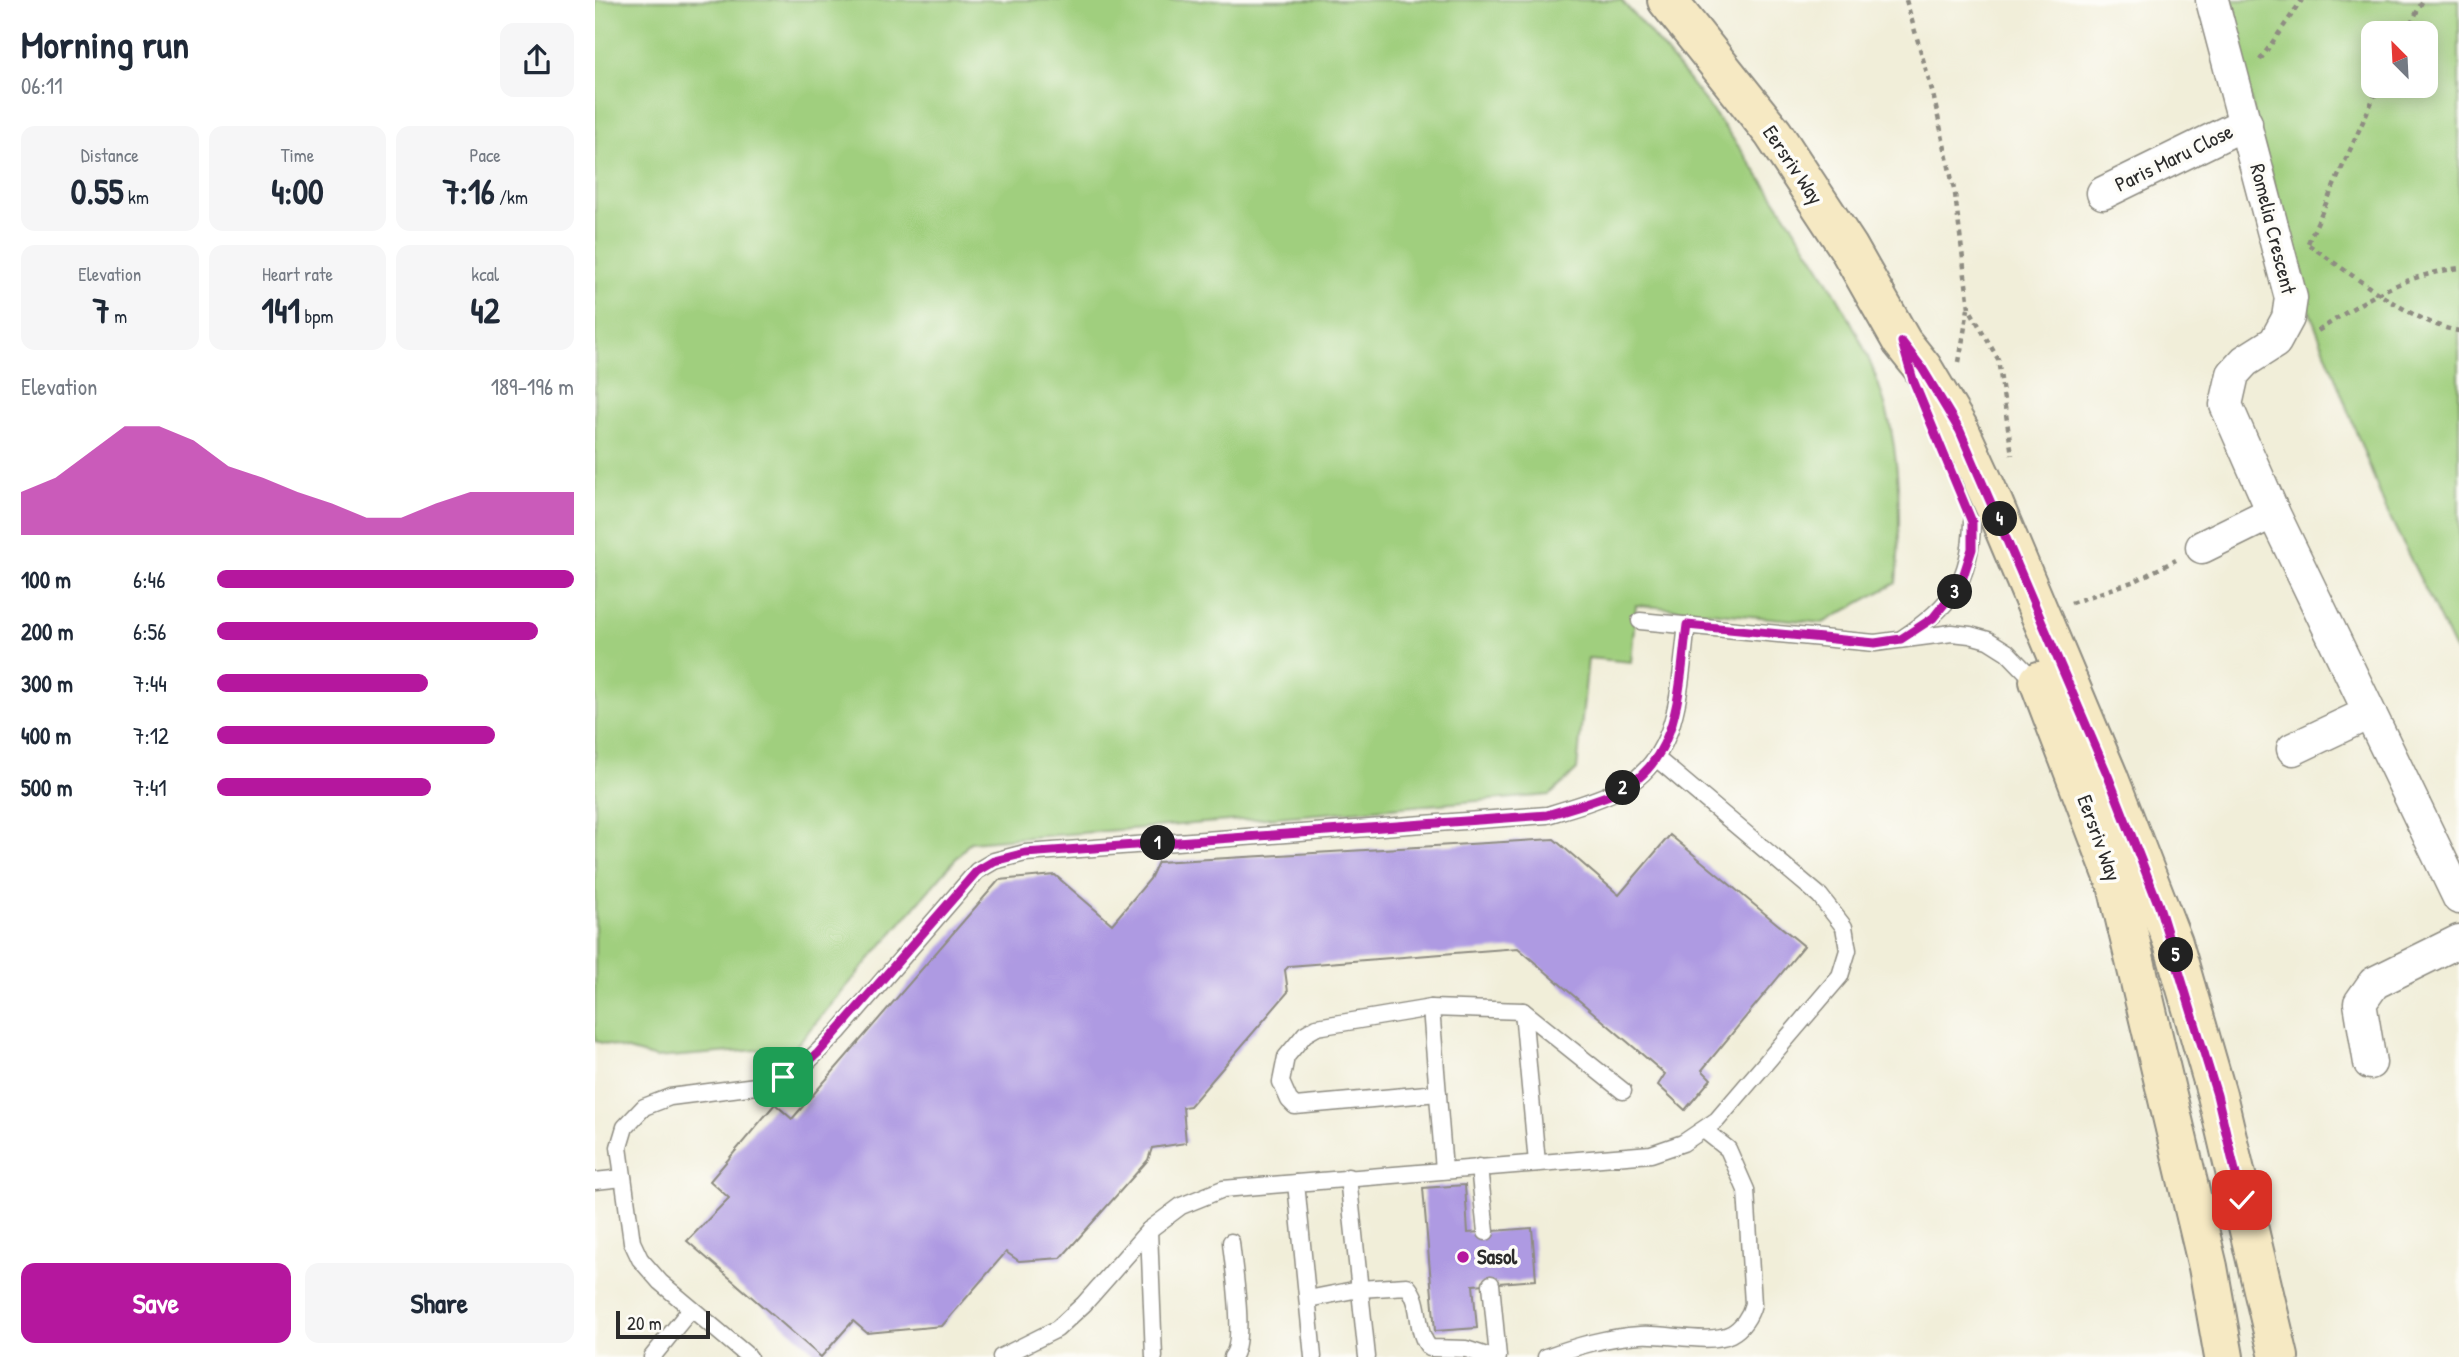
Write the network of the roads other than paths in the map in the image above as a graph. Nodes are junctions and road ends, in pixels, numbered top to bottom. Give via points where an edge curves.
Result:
1 (1667, 0) edge
2 (2212, 0) edge
3 (2246, 123) junction
4 (2103, 193) dead end
5 (1902, 342) junction
6 (2273, 512) junction
7 (1972, 522) junction
8 (2202, 547) road end
9 (1640, 621) dead end
10 (1687, 625) junction
11 (1901, 639) junction
12 (2042, 687) junction
13 (2369, 713) junction
14 (2293, 749) dead end
15 (1656, 758) junction
16 (2459, 898) edge
17 (2459, 941) edge
18 (1431, 1008) junction
19 (1523, 1012) junction
20 (2370, 1063) dead end
21 (1623, 1091) dead end
22 (1438, 1093) junction
23 (1704, 1130) junction
24 (1537, 1163) junction
25 (1479, 1167) junction
26 (1444, 1170) junction
27 (1348, 1177) junction
28 (623, 1178) junction
29 (595, 1181) edge
30 (1296, 1183) junction
31 (1149, 1230) junction
32 (1486, 1232) dead end
33 (1231, 1242) dead end
34 (1491, 1284) dead end
35 (1359, 1289) junction
36 (1308, 1298) junction
37 (691, 1309) junction
38 (1029, 1352) edge
39 (652, 1357) edge
40 (749, 1357) edge
41 (1001, 1357) edge
42 (1154, 1357) edge
43 (1232, 1357) edge
44 (1314, 1357) edge
45 (1367, 1357) edge
46 (1490, 1357) edge
47 (1497, 1357) edge
48 (1546, 1357) edge
49 (2224, 1357) edge
50 (2279, 1357) edge

1 - 5 main road, Eersriv Way via 1773,133 1848,247
2 - 3 street, Romelia Crescent
3 - 4 street, Paris Maru Close
3 - 6 street, Romelia Crescent via 2291,298 2288,318 2275,342 2234,374 2226,405
5 - 7 main road, Eersriv Way via 1913,380
5 - 50 main road, Eersriv Way via 1960,431 2159,906 2217,1095
6 - 8 street
6 - 13 street
7 - 11 lane via 1972,549 1961,583 1933,618
7 - 12 main road, Eersriv Way
9 - 10 lane
10 - 11 lane via 1875,643
10 - 15 lane via 1676,709 1668,739
11 - 12 lane via 1952,633 1988,640
12 - 49 main road, Eersriv Way via 2117,885 2205,1254
13 - 14 street
13 - 16 street
15 - 23 lane via 1820,896 1844,927 1848,950 1840,976 1734,1102
15 - 28 lane via 1620,790 1547,815 1025,853 994,861 977,871 838,1032 799,1070 756,1086 670,1097 644,1107 625,1127 619,1147
17 - 20 street via 2374,983 2364,994 2360,1003
18 - 19 lane
18 - 22 lane
18 - 22 lane via 1311,1029 1286,1057 1281,1082 1295,1106
19 - 21 lane
19 - 24 lane
22 - 26 lane
23 - 24 lane via 1651,1154
23 - 48 lane via 1728,1149 1746,1190 1753,1304 1746,1320 1739,1329 1719,1338 1641,1335 1592,1341
24 - 25 lane
25 - 26 lane
25 - 32 lane
26 - 27 lane
27 - 30 lane
27 - 35 lane
28 - 29 lane
28 - 37 lane via 632,1242 640,1259
30 - 31 lane via 1223,1189 1181,1206
30 - 36 lane
31 - 38 lane via 1084,1304
31 - 42 lane
33 - 43 lane via 1238,1325 1237,1350
34 - 47 lane
35 - 36 lane
35 - 45 lane
35 - 46 lane via 1408,1286 1424,1342 1430,1348 1466,1349
36 - 44 lane
37 - 39 lane
37 - 40 lane
38 - 41 lane

